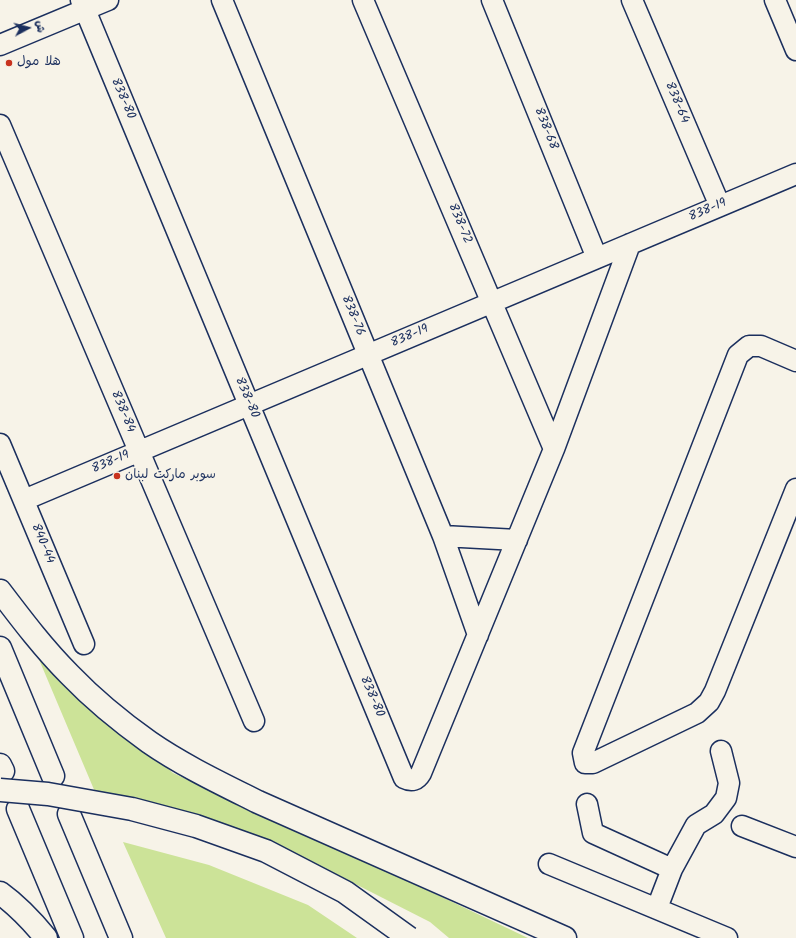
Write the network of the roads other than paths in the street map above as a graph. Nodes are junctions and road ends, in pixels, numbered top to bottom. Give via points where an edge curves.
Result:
1 (108, 0) edge
2 (222, 0) edge
3 (363, 0) edge
4 (492, 0) edge
5 (632, 0) edge
6 (775, 0) edge
7 (82, 5) edge
8 (0, 45) edge
9 (796, 50) edge
10 (0, 125) edge
11 (796, 174) edge
12 (720, 206) junction
13 (630, 244) junction
14 (597, 258) junction
15 (492, 303) junction
16 (368, 355) junction
17 (796, 361) edge
18 (249, 405) junction
19 (0, 444) edge
20 (554, 449) junction
21 (139, 452) junction
22 (796, 490) edge
23 (24, 500) junction
24 (443, 536) junction
25 (517, 540) junction
26 (0, 591) edge
27 (478, 634) junction
28 (84, 644) dead end
29 (0, 648) edge
30 (254, 721) dead end
31 (721, 751) dead end
32 (1, 776) edge
33 (54, 776) dead end
34 (587, 804) dead end
35 (18, 809) dead end
36 (69, 814) dead end
37 (742, 826) dead end
38 (796, 847) edge
39 (549, 864) dead end
40 (672, 869) junction
41 (0, 893) edge
42 (657, 908) junction
43 (46, 938) edge
44 (72, 938) edge
45 (121, 938) edge
46 (409, 938) edge
47 (565, 938) edge
48 (727, 938) edge

1 - 7 street
2 - 16 street, 838-76
3 - 15 street, 838-72
4 - 14 street, 838-68
5 - 12 street, 838-64
6 - 9 street
7 - 8 street
7 - 18 street, 838-80
10 - 21 street, 838-84
11 - 12 street, 838-19
12 - 13 street, 838-19
13 - 14 street, 838-19
13 - 20 street
14 - 15 street, 838-19
15 - 16 street, 838-19
15 - 20 street, 838-72
16 - 18 street, 838-19
16 - 24 street, 838-76
17 - 22 street via 761,346 749,346 738,355 583,753 585,762 593,764 697,713 709,702
18 - 21 street, 838-19
18 - 27 street, 838-80 via 404,778 408,780 413,781 421,773
19 - 23 street, 840-44
20 - 25 street
21 - 23 street, 838-19
21 - 30 street, 838-84
23 - 28 street, 840-44
24 - 25 street
24 - 27 street, 838-76
25 - 27 street
26 - 47 highway via 26,626 70,675 150,743 258,802
29 - 33 highway
31 - 40 street via 729,783 726,798 714,814 696,825
32 - 46 highway, bridge via 48,794 132,809 196,826 266,851 346,892
34 - 40 street via 593,833
35 - 44 highway
36 - 45 highway
37 - 38 street
39 - 42 street
40 - 42 street
41 - 43 highway via 31,920
42 - 48 street

